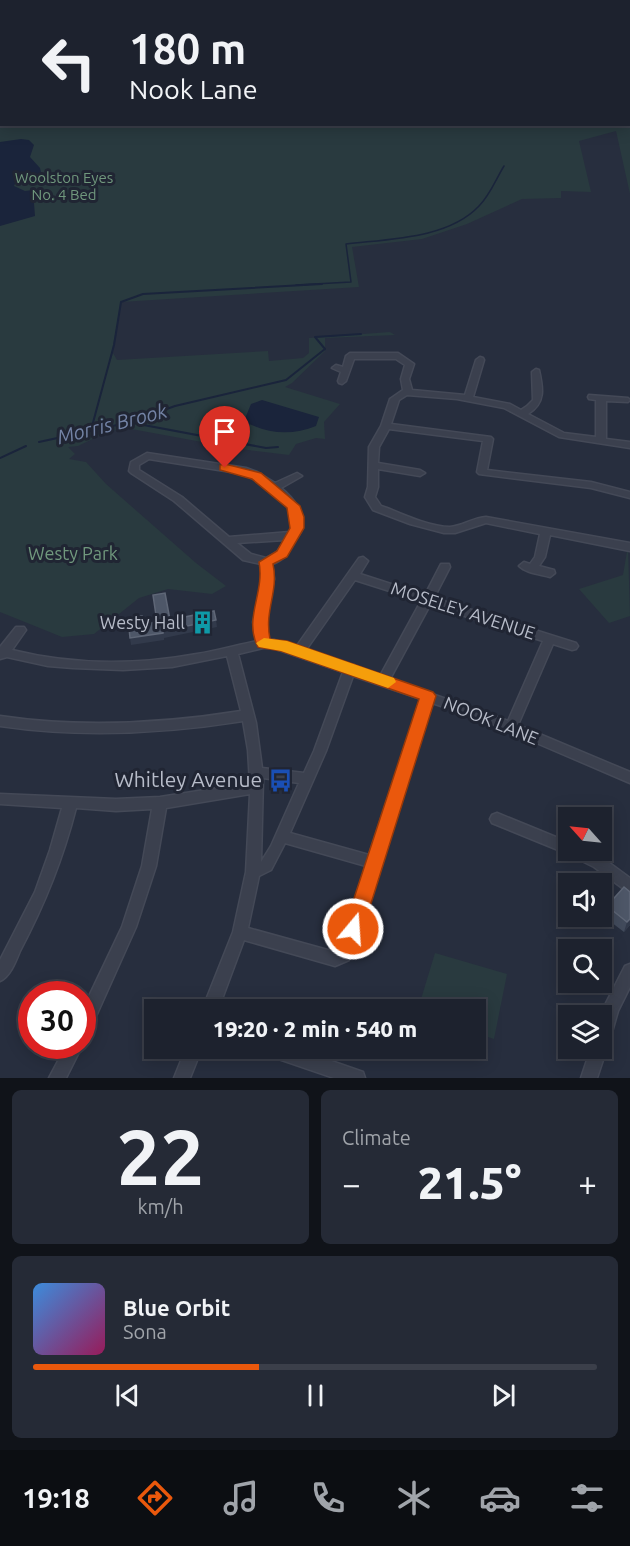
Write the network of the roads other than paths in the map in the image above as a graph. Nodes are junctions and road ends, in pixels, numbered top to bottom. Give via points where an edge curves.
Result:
1 (480, 360) dead end
2 (336, 368) dead end
3 (346, 371) junction
4 (536, 372) dead end
5 (342, 381) dead end
6 (408, 392) junction
7 (468, 399) junction
8 (625, 400) dead end
9 (523, 413) junction
10 (386, 426) junction
11 (602, 439) junction
12 (630, 444) edge
13 (373, 465) junction
14 (420, 473) dead end
15 (298, 475) dead end
16 (272, 488) junction
17 (630, 495) edge
18 (546, 531) junction
19 (293, 536) junction
20 (229, 540) junction
21 (630, 547) edge
22 (363, 561) dead end
23 (266, 562) junction
24 (445, 567) dead end
25 (550, 573) dead end
26 (354, 576) junction
27 (427, 601) junction
28 (20, 630) dead end
29 (550, 639) junction
30 (263, 644) junction
31 (572, 646) dead end
32 (232, 651) junction
33 (299, 651) junction
34 (1, 654) edge
35 (350, 668) junction
36 (384, 680) junction
37 (428, 696) junction
38 (248, 715) junction
39 (0, 721) edge
40 (511, 727) junction
41 (256, 772) junction
42 (630, 778) edge
43 (307, 779) junction
44 (257, 787) junction
45 (0, 799) edge
46 (160, 803) junction
47 (70, 804) junction
48 (497, 820) dead end
49 (281, 837) junction
50 (558, 844) edge
51 (595, 861) edge
52 (375, 862) junction
53 (253, 872) junction
54 (630, 886) edge
55 (240, 932) junction
56 (630, 971) edge
57 (0, 974) edge
58 (96, 999) edge
59 (214, 999) edge
60 (612, 1007) edge
61 (67, 1059) edge
62 (190, 1059) edge
63 (302, 1059) edge
64 (596, 1059) edge
65 (57, 1078) edge
66 (182, 1078) edge
67 (357, 1078) edge
68 (590, 1078) edge

1 - 7 street
2 - 3 street
3 - 5 street
3 - 6 street via 350,356 398,356 410,364 405,379
4 - 9 street via 539,396
6 - 7 street
6 - 10 street via 395,399
7 - 9 street
8 - 11 street via 596,398
9 - 11 street via 562,435
10 - 13 street via 374,447
10 - 17 street via 488,439 482,472 591,484
11 - 12 street
13 - 14 street
13 - 18 street via 370,501 382,511 445,530 486,520
15 - 16 street
16 - 19 street via 293,506 297,517
16 - 20 street via 246,471 161,456 147,456 134,464 134,471 178,499
18 - 21 street
18 - 25 street via 540,556 528,567
19 - 20 street
19 - 23 street via 278,558
20 - 23 street via 252,560
22 - 26 street
23 - 30 street via 269,579 259,621
24 - 27 street
26 - 27 street, MOSELEY AVENUE
26 - 33 street
27 - 29 street, MOSELEY AVENUE
27 - 36 street
28 - 34 street
29 - 31 street, MOSELEY AVENUE
29 - 40 street
30 - 32 street, NOOK LANE
30 - 33 street, NOOK LANE
32 - 34 street, NOOK LANE via 167,663 126,665 56,662
32 - 38 street
33 - 35 street, NOOK LANE
35 - 36 street, NOOK LANE
35 - 43 street
36 - 37 street, NOOK LANE
37 - 40 street, NOOK LANE
37 - 52 street
38 - 39 street via 179,726 104,731
38 - 41 street
40 - 42 street, NOOK LANE
41 - 43 street
41 - 44 street
43 - 49 street
44 - 46 street
44 - 53 street
45 - 47 street
46 - 47 street
46 - 58 street via 149,866 129,927
47 - 57 street via 46,888
48 - 50 street
49 - 52 street
49 - 53 street via 266,866
51 - 54 street
52 - 55 street via 342,957
53 - 55 street
55 - 59 street
56 - 60 street
61 - 65 street
62 - 66 street
63 - 67 street
64 - 68 street

